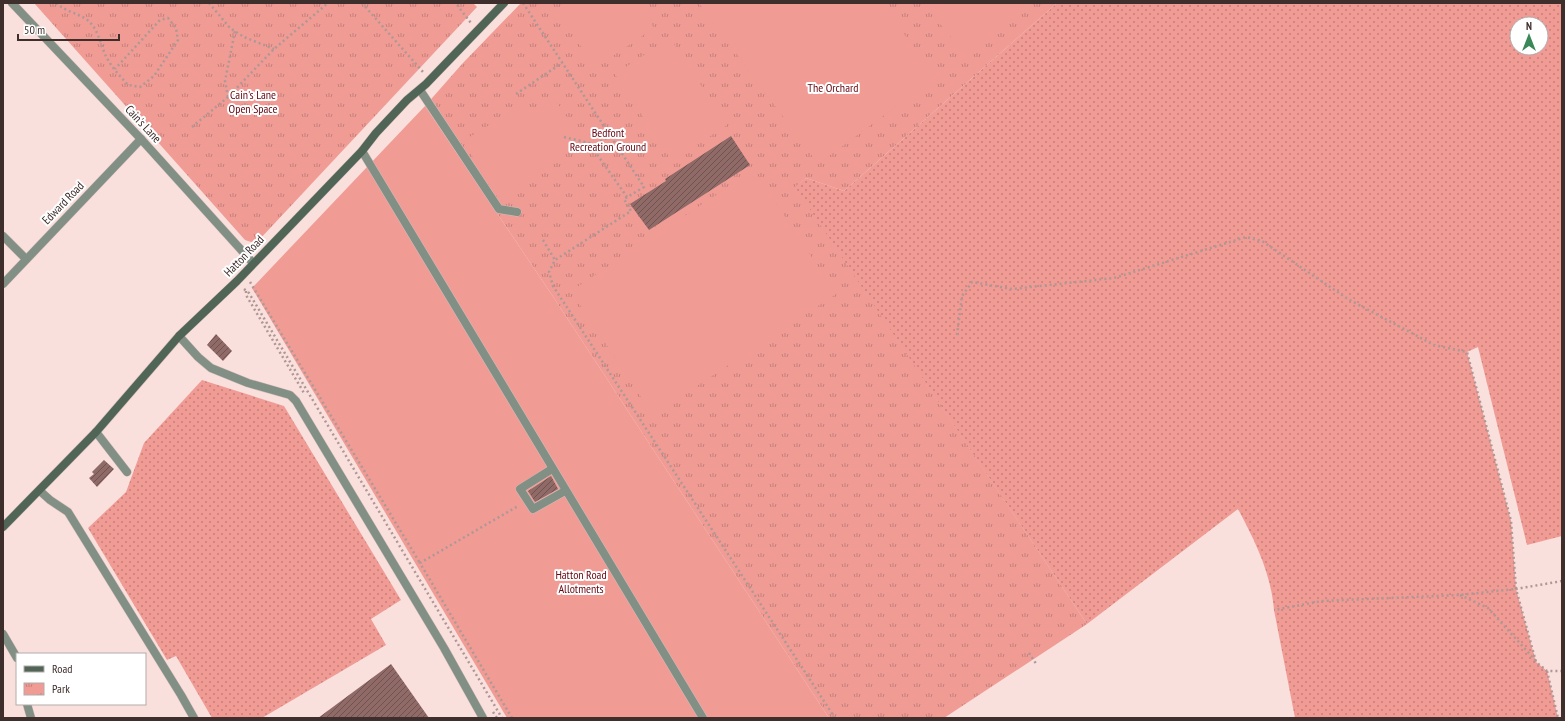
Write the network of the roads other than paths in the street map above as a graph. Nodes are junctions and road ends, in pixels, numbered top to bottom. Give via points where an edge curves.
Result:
1 (12, 3) edge
2 (504, 3) edge
3 (420, 90) junction
4 (141, 139) junction
5 (362, 151) junction
6 (517, 212) dead end
7 (3, 236) edge
8 (26, 259) junction
9 (253, 263) junction
10 (3, 284) edge
11 (179, 336) junction
12 (96, 432) junction
13 (552, 469) junction
14 (127, 472) dead end
15 (40, 491) junction
16 (565, 492) junction
17 (3, 527) edge
18 (3, 634) edge
19 (16, 656) edge
20 (27, 705) edge
21 (31, 718) edge
22 (194, 718) edge
23 (483, 718) edge
24 (703, 718) edge

1 - 4 street, Cain's Lane
2 - 3 street, Hatton Road
3 - 5 street, Hatton Road via 407,100
3 - 6 street via 499,209
4 - 8 street, Edward Road
4 - 9 street, Cain's Lane
5 - 9 street, Hatton Road
5 - 13 street
7 - 8 street
8 - 10 street, Edward Road
9 - 11 street, Hatton Road
11 - 12 street, Hatton Road
11 - 23 street via 211,368 248,383 290,395 296,401
12 - 14 street
12 - 15 street, Hatton Road
13 - 16 street
13 - 16 street via 520,489 533,509
15 - 17 street, Hatton Road
15 - 22 street via 68,512
16 - 24 street
18 - 19 street
20 - 21 street

